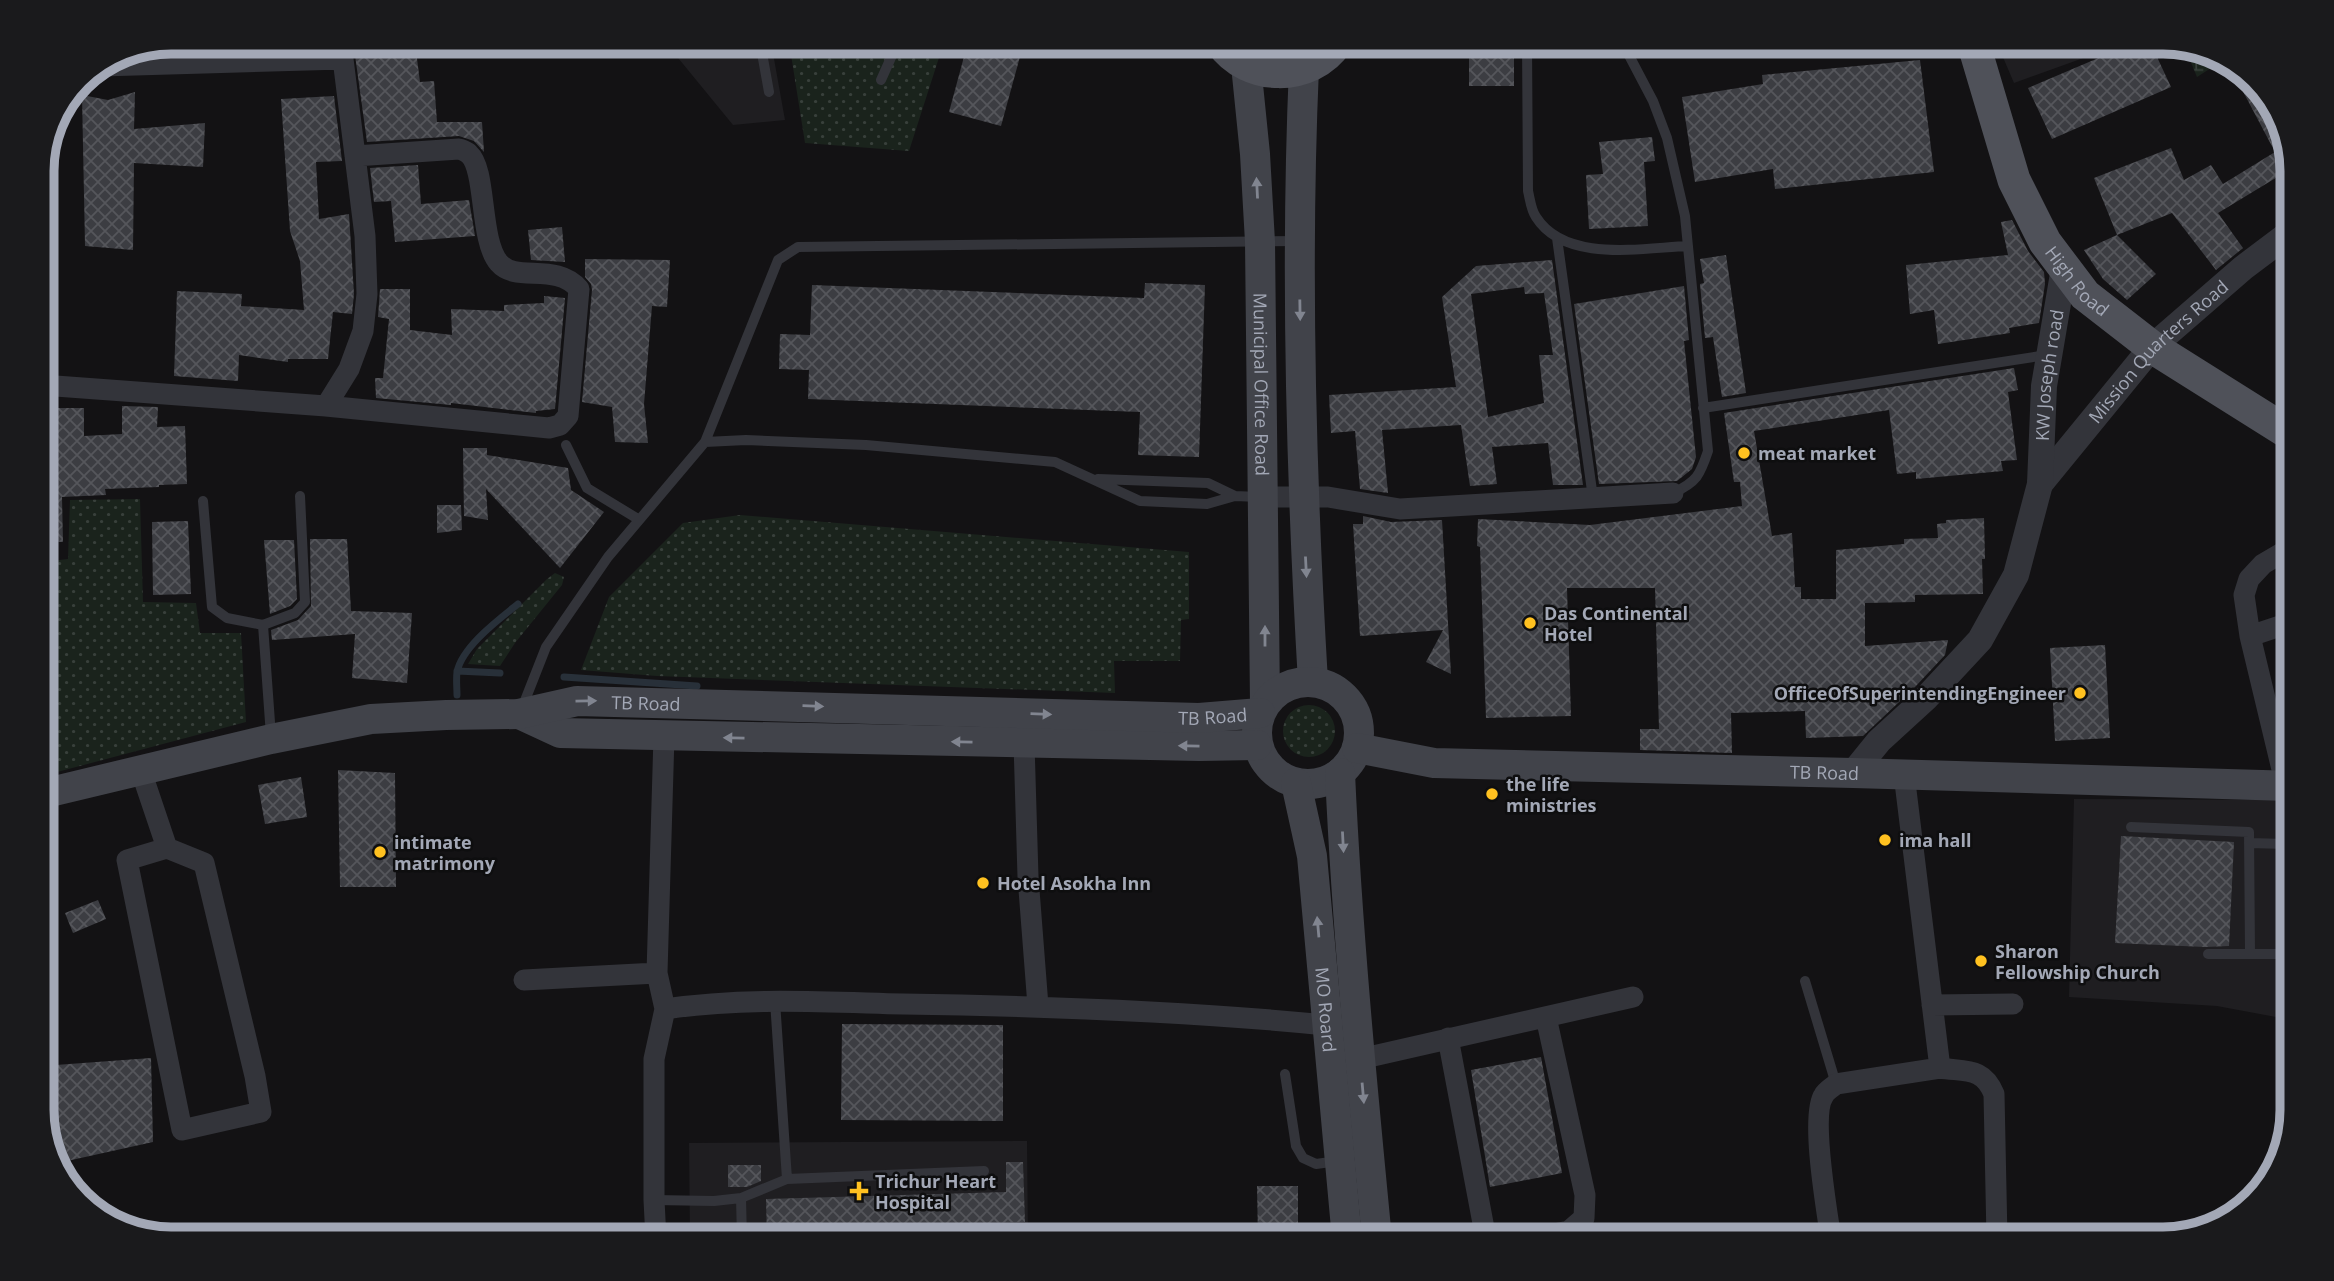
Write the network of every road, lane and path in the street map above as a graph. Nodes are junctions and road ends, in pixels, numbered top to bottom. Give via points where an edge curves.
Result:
1 (212, 54) edge
2 (342, 54) edge
3 (762, 54) edge
4 (893, 54) edge
5 (1231, 54) edge
6 (1327, 54) edge
7 (1527, 54) edge
8 (1628, 54) edge
9 (1977, 54) edge
10 (160, 56) edge
11 (1246, 65) junction
12 (1304, 67) junction
13 (881, 80) dead end
14 (769, 92) dead end
15 (355, 156) junction
16 (1557, 237) junction
17 (1299, 241) junction
18 (2279, 241) edge
19 (1260, 242) junction
20 (1688, 246) junction
21 (2064, 268) junction
22 (2152, 346) junction
23 (2047, 355) junction
24 (55, 386) edge
25 (326, 406) junction
26 (1703, 408) junction
27 (2279, 427) edge
28 (705, 442) junction
29 (566, 445) dead end
30 (1092, 479) junction
31 (2040, 484) junction
32 (1673, 493) joint
33 (300, 496) dead end
34 (1249, 496) junction
35 (1593, 498) junction
36 (1304, 499) junction
37 (204, 501) dead end
38 (638, 519) junction
39 (2279, 554) edge
40 (263, 625) junction
41 (2279, 626) edge
42 (2250, 636) junction
43 (1313, 682) junction
44 (1263, 709) junction
45 (519, 714) junction
46 (664, 736) junction
47 (271, 739) junction
48 (1024, 743) junction
49 (1257, 745) junction
50 (1357, 748) junction
51 (2280, 750) edge
52 (141, 771) junction
53 (1340, 773) junction
54 (1853, 773) junction
55 (1904, 775) junction
56 (1296, 783) junction
57 (2280, 786) edge
58 (55, 791) edge
59 (2132, 827) dead end
60 (2249, 843) junction
61 (2280, 844) edge
62 (167, 848) junction
63 (2250, 953) junction
64 (2208, 954) dead end
65 (2280, 954) edge
66 (657, 973) junction
67 (524, 980) dead end
68 (1805, 981) dead end
69 (1633, 997) dead end
70 (775, 1001) junction
71 (2013, 1004) dead end
72 (1932, 1005) junction
73 (1038, 1006) junction
74 (665, 1009) junction
75 (1546, 1017) junction
76 (1326, 1025) junction
77 (1448, 1038) junction
78 (1360, 1059) junction
79 (1940, 1068) junction
80 (1285, 1074) dead end
81 (1836, 1084) junction
82 (1339, 1161) junction
83 (984, 1171) dead end
84 (787, 1178) junction
85 (741, 1198) junction
86 (654, 1200) junction
87 (655, 1227) edge
88 (742, 1227) edge
89 (1346, 1227) edge
90 (1376, 1227) edge
91 (1484, 1227) edge
92 (1574, 1227) edge
93 (1830, 1227) edge
94 (1997, 1227) edge

1 - 10 street
2 - 15 street
3 - 14 lane
4 - 13 lane
5 - 11 main road
6 - 12 main road
7 - 16 lane via 1528,191 1534,215
8 - 20 lane via 1668,138
9 - 21 main road, High Road via 2014,180 2045,242
11 - 12 main road via 1267,72
19 -> 11 main road, Municipal Office Road
12 - 17 main road
15 - 25 street via 365,236 363,331 349,369
15 - 25 street via 459,149 470,154 477,167 492,248 500,264 513,271 570,279 579,289 568,416 549,428
16 - 20 lane via 1567,244 1598,249
16 - 35 lane
17 - 19 lane
17 -> 36 main road
18 - 22 street, Mission Quarters Road
19 - 28 lane via 798,247 778,260
19 - 34 main road, Municipal Office Road
20 - 26 lane
21 - 22 main road, High Road via 2085,295
21 - 23 street, KW Joseph road
22 - 27 main road, High Road
22 - 31 street, Mission Quarters Road
23 - 26 lane
23 - 31 street, KW Joseph road
24 - 25 street
26 - 32 lane via 1707,451 1702,470 1692,485
28 - 30 lane via 866,445 1055,462
28 - 38 lane
29 - 38 lane via 587,488
30 - 34 lane via 1208,483
30 - 34 lane via 1140,501 1207,504
31 - 54 street via 2016,575 1980,640
32 - 35 street
33 - 40 lane via 305,602 295,614
34 - 36 street
44 -> 34 main road, Municipal Office Road
35 - 36 street via 1400,509 1328,497
36 -> 43 main road
37 - 40 lane via 212,607 227,618
38 - 45 lane via 546,647
39 - 42 street via 2249,579 2244,595
40 - 47 lane
41 - 42 street
42 - 51 street
43 - 44 main road via 1286,687
43 - 50 main road via 1335,689 1347,700 1356,715
45 -> 44 main road, TB Road via 577,701 1199,718
44 - 49 main road via 1256,729
45 - 46 main road via 559,733
45 - 47 main road, TB Road via 371,719
48 -> 46 main road
46 - 66 street
47 - 52 main road, TB Road
49 -> 48 main road
48 - 73 street
49 - 56 main road via 1271,769
50 - 53 main road
50 - 54 main road, TB Road via 1434,763
52 - 58 main road, TB Road
52 - 62 street
53 - 56 main road via 1326,781
53 -> 78 main road
54 - 55 main road, TB Road
55 - 57 main road, TB Road
55 - 72 street
76 -> 56 main road, MO Roard via 1312,856
59 - 60 lane via 2249,832
60 - 61 lane
60 - 63 lane
62 - 62 street via 204,863 261,1112 182,1130 128,860
63 - 64 lane
63 - 65 lane
66 - 67 street
66 - 74 street
68 - 81 lane
69 - 75 street
70 - 73 street
70 - 74 street via 709,1002
70 - 84 lane
71 - 72 street
72 - 79 street
73 - 76 street
74 - 86 street via 654,1059
75 - 77 street
75 - 92 street via 1585,1195 1584,1218
76 - 82 main road, MO Roard
77 - 78 street
77 - 91 street
78 -> 90 main road
79 - 81 street
79 - 94 street via 1976,1073 1988,1080 1994,1094
80 - 82 lane via 1296,1146 1303,1158 1316,1164
81 - 93 street via 1818,1109
82 - 89 main road, MO Roard
83 - 84 lane
84 - 85 lane
85 - 86 lane
85 - 88 lane
86 - 87 street

